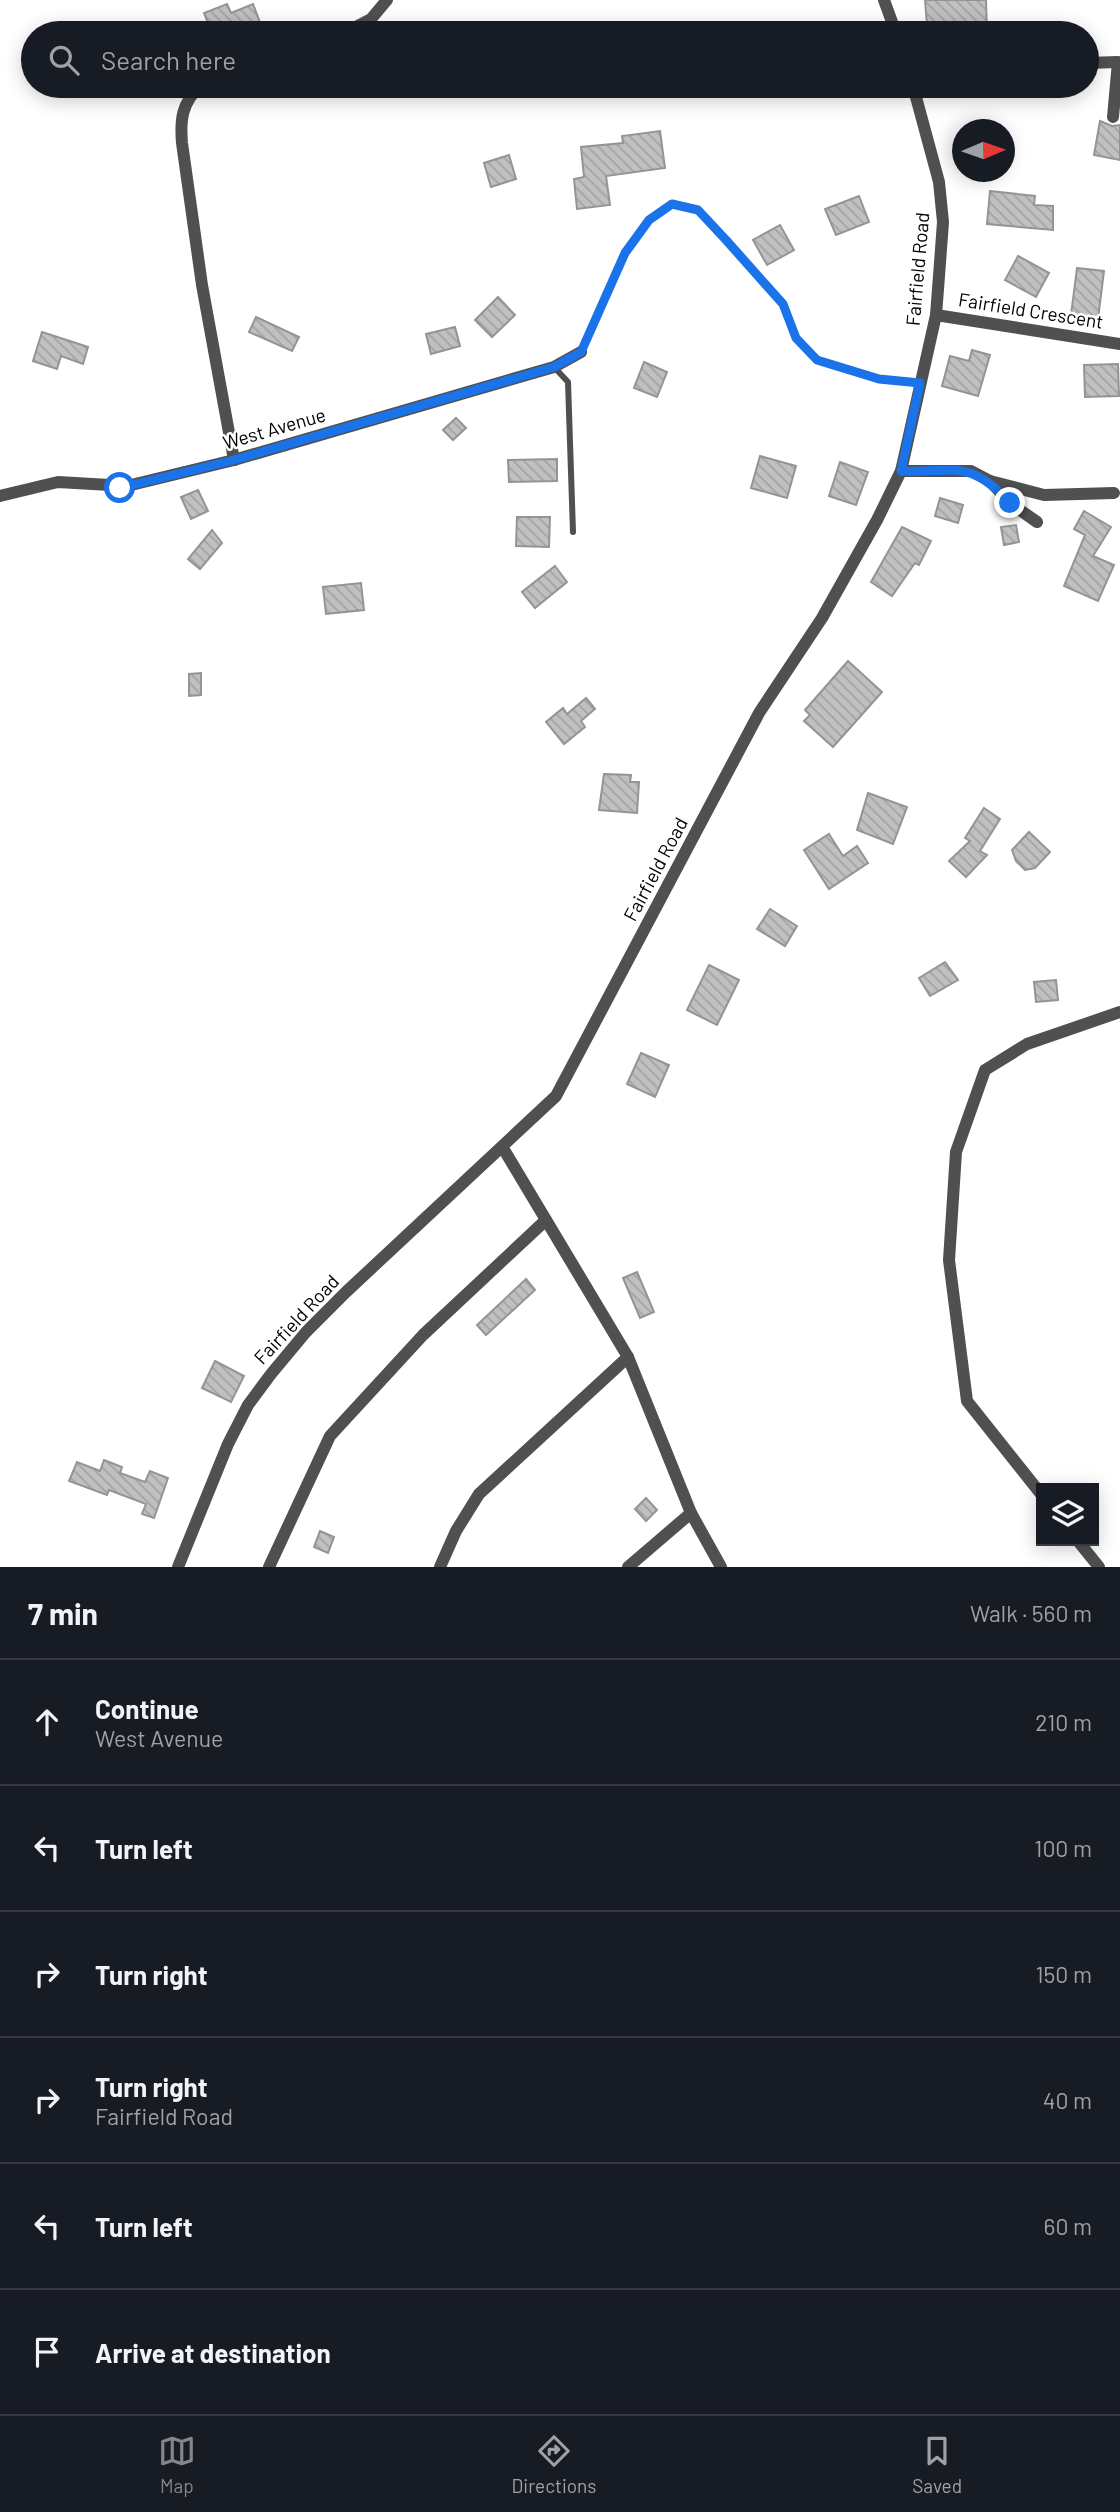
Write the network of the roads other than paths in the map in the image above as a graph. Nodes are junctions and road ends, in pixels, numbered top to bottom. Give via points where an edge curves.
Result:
1 (387, 0) edge
2 (884, 0) edge
3 (366, 21) edge
4 (892, 21) edge
5 (1099, 63) edge
6 (190, 98) edge
7 (916, 98) edge
8 (1113, 117) dead end
9 (936, 315) junction
10 (1120, 344) edge
11 (581, 352) joint
12 (554, 367) junction
13 (920, 383) junction
14 (234, 460) junction
15 (901, 471) junction
16 (990, 481) junction
17 (1114, 492) dead end
18 (0, 496) edge
19 (1037, 522) dead end
20 (573, 532) dead end
21 (1120, 1012) edge
22 (503, 1148) junction
23 (547, 1220) junction
24 (628, 1357) junction
25 (1036, 1488) edge
26 (691, 1513) junction
27 (1082, 1546) edge
28 (178, 1567) edge
29 (269, 1567) edge
30 (440, 1567) edge
31 (628, 1567) edge
32 (721, 1567) edge
33 (1099, 1567) edge

1 - 3 street
2 - 4 street
5 - 8 street via 1118,62
6 - 14 street via 180,121 182,143
7 - 9 street, Fairfield Road via 940,182 943,222
9 - 10 street, Fairfield Crescent
9 - 13 street, Fairfield Road
11 - 12 street, West Avenue
11 - 13 lane via 625,253 649,220 672,204 698,210 726,240 783,304 796,338 817,360 879,379
12 - 14 street, West Avenue
12 - 20 lane via 568,382
13 - 15 street, Fairfield Road
14 - 18 street, West Avenue via 120,488 58,482
15 - 16 street via 971,471
15 - 22 street, Fairfield Road via 822,618 759,713 556,1096
16 - 17 street via 1044,495
16 - 19 street
21 - 25 street via 1027,1044 985,1070 956,1152 949,1260 967,1401
22 - 23 street
22 - 28 street, Fairfield Road via 346,1292 271,1374 228,1444
23 - 24 street
23 - 29 street via 423,1335 330,1436
24 - 26 street
24 - 30 street via 479,1494
26 - 31 street
26 - 32 street
27 - 33 street

